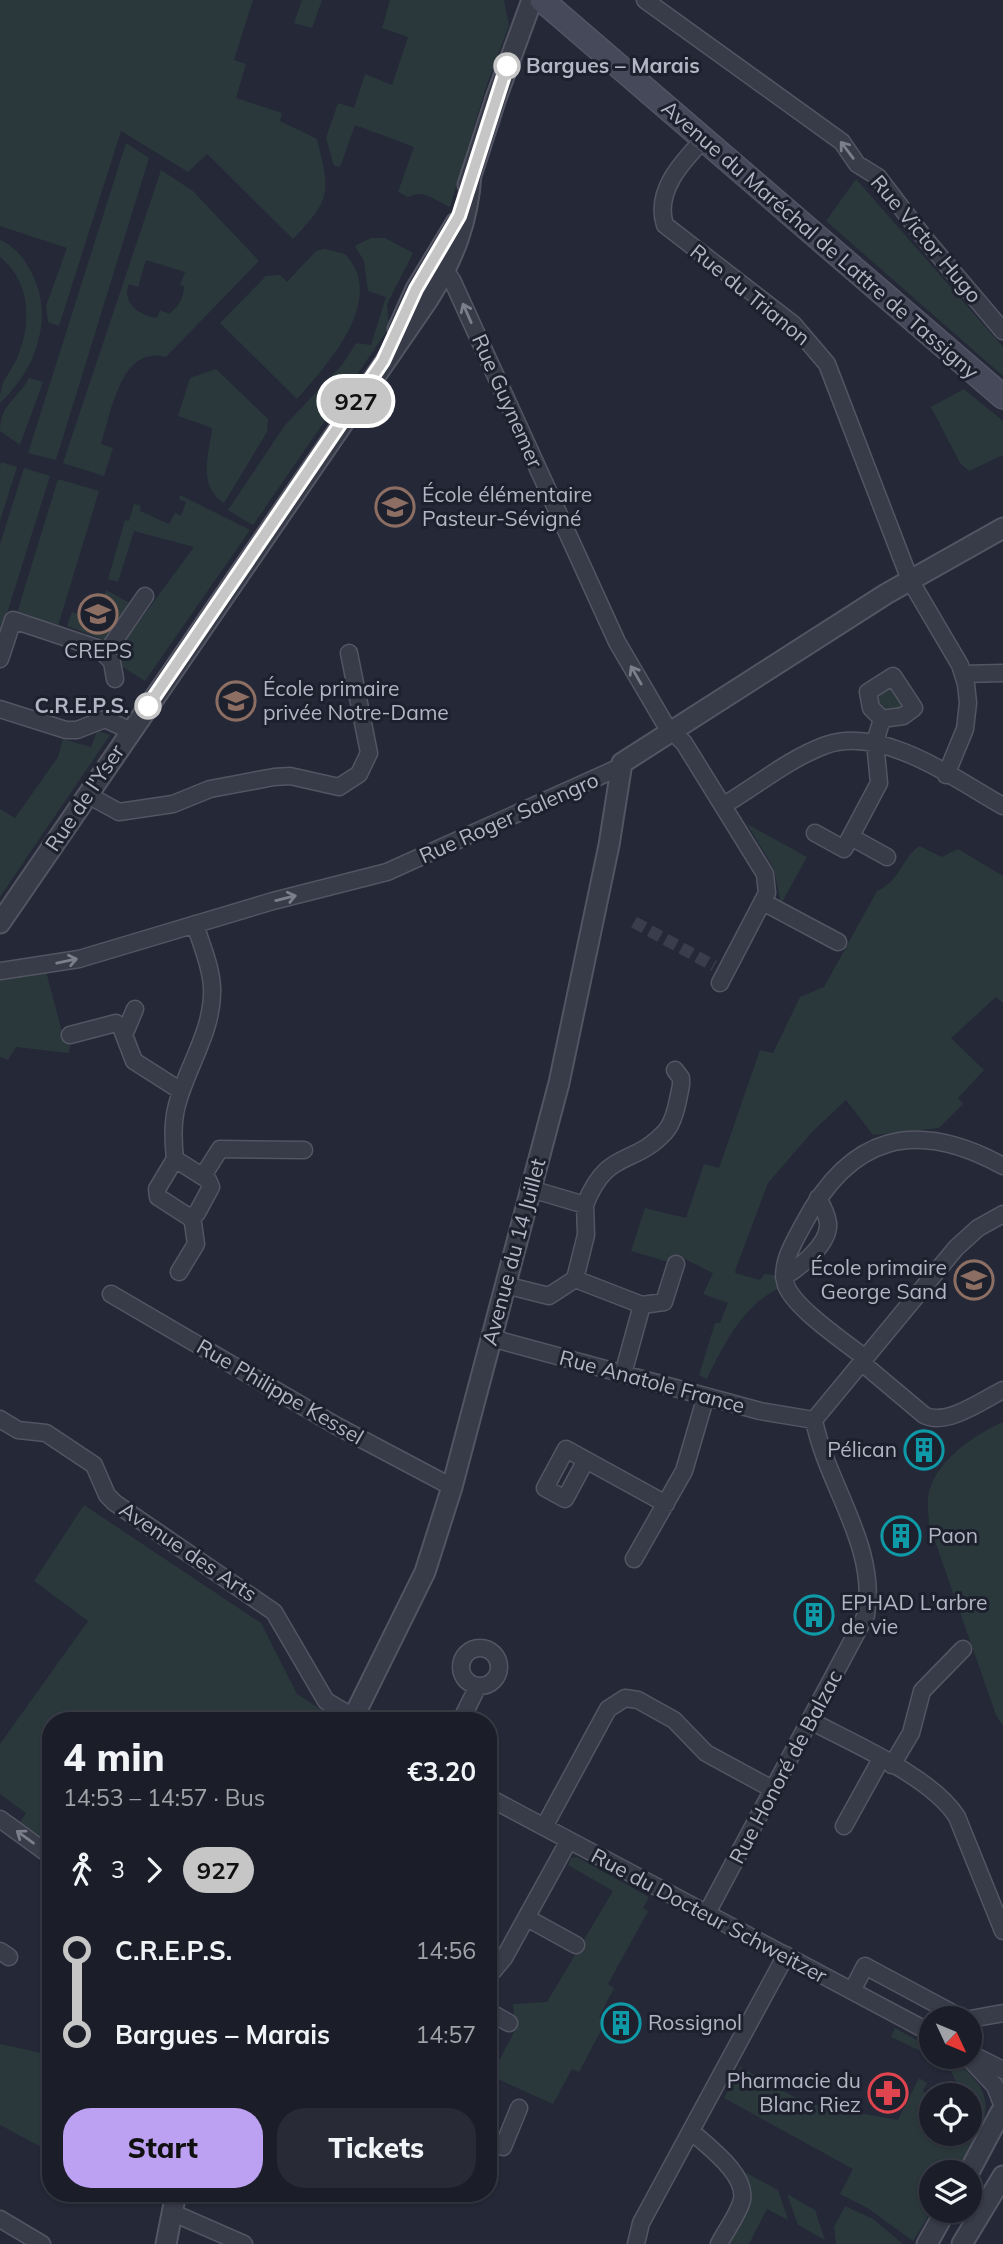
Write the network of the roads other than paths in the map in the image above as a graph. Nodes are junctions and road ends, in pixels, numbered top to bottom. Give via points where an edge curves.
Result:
1 (532, 0) edge
2 (542, 0) edge
3 (645, 0) edge
4 (704, 139) junction
5 (441, 263) junction
6 (1003, 331) edge
7 (1003, 397) edge
8 (1003, 528) edge
9 (910, 580) junction
10 (145, 596) dead end
11 (106, 653) junction
12 (349, 653) dead end
13 (0, 659) edge
14 (1003, 673) edge
15 (963, 674) junction
16 (115, 679) dead end
17 (0, 709) edge
18 (882, 719) dead end
19 (131, 731) junction
20 (673, 732) junction
21 (875, 742) junction
22 (620, 767) junction
23 (946, 775) junction
24 (88, 795) junction
25 (724, 805) junction
26 (1003, 806) edge
27 (815, 833) dead end
28 (851, 837) junction
29 (887, 857) dead end
30 (763, 902) junction
31 (0, 923) edge
32 (195, 924) junction
33 (838, 942) dead end
34 (0, 971) edge
35 (720, 983) dead end
36 (135, 1009) dead end
37 (70, 1035) dead end
38 (124, 1035) junction
39 (675, 1070) dead end
40 (181, 1091) junction
41 (304, 1150) dead end
42 (175, 1159) junction
43 (1003, 1166) edge
44 (203, 1177) junction
45 (531, 1189) junction
46 (818, 1198) junction
47 (585, 1205) junction
48 (1003, 1214) edge
49 (192, 1216) junction
50 (676, 1264) dead end
51 (179, 1272) dead end
52 (784, 1277) junction
53 (575, 1279) junction
54 (505, 1285) junction
55 (111, 1294) dead end
56 (642, 1305) junction
57 (491, 1338) junction
58 (863, 1360) junction
59 (623, 1374) junction
60 (1003, 1390) edge
61 (706, 1396) junction
62 (0, 1419) edge
63 (814, 1420) junction
64 (586, 1460) dead end
65 (452, 1487) junction
66 (666, 1504) junction
67 (634, 1559) dead end
68 (963, 1649) dead end
69 (478, 1686) dead end
70 (340, 1712) edge
71 (355, 1712) edge
72 (465, 1712) edge
73 (811, 1721) junction
74 (887, 1762) junction
75 (774, 1790) junction
76 (497, 1802) edge
77 (0, 1819) edge
78 (844, 1826) dead end
79 (544, 1827) junction
80 (568, 1842) junction
81 (42, 1849) edge
82 (707, 1913) junction
83 (527, 1918) junction
84 (1003, 1931) edge
85 (576, 1945) dead end
86 (786, 1955) junction
87 (497, 1966) edge
88 (852, 1991) junction
89 (940, 2006) edge
90 (1003, 2013) edge
91 (497, 2016) edge
92 (982, 2017) edge
93 (509, 2023) dead end
94 (919, 2027) edge
95 (982, 2061) edge
96 (980, 2069) edge
97 (1003, 2070) edge
98 (519, 2108) dead end
99 (1002, 2110) edge
100 (691, 2131) junction
101 (497, 2144) edge
102 (975, 2160) edge
103 (1003, 2176) edge
104 (174, 2202) edge
105 (0, 2219) edge
106 (938, 2223) edge
107 (42, 2244) edge
108 (166, 2244) edge
109 (244, 2244) edge
110 (635, 2244) edge
111 (719, 2244) edge
112 (926, 2244) edge
113 (962, 2244) edge

1 - 5 street, Rue de l'Yser
2 - 4 main road, Avenue du Maréchal de Lattre de Tassigny
6 -> 3 street, Rue Victor Hugo via 878,177 858,164 842,142
4 - 7 main road, Avenue du Maréchal de Lattre de Tassigny
4 - 9 street, Rue du Trianon via 672,177 663,211 665,225 793,324 821,356 833,376
5 - 19 street, Rue de l'Yser via 416,289 383,361
20 -> 5 street, Rue Guynemer via 606,619
8 - 9 street, Rue Roger Salengro
9 - 15 street
9 - 20 street, Rue Roger Salengro
10 - 11 street
11 - 13 street via 13,620
11 - 16 street
12 - 24 street via 369,753 363,768 345,785 274,776 210,789 173,804 119,812
14 - 15 street
15 - 23 street via 966,721
17 - 19 street via 66,730 106,719
18 - 21 street
19 - 24 street, Rue de l'Yser
20 - 22 street, Rue Roger Salengro
20 - 25 street, Rue Guynemer
21 - 23 street via 903,751
21 - 25 street via 847,740 826,745
21 - 28 street via 879,783
32 -> 22 street, Rue Roger Salengro via 396,869
22 - 45 street, Avenue du 14 Juillet via 576,1006
23 - 26 street
24 - 31 street, Rue de l'Yser
25 - 30 street, Rue Guynemer via 765,874 768,884
27 - 28 street via 844,849
28 - 29 street
30 - 33 street
30 - 35 street
34 -> 32 street, Rue Roger Salengro via 79,959
32 - 40 street via 209,971 211,998 204,1035
36 - 38 street
37 - 38 street via 110,1023 121,1027
38 - 40 street via 134,1061
39 - 47 street via 681,1085 667,1129 606,1168
40 - 42 street via 173,1121
41 - 44 street via 220,1149
42 - 44 street
42 - 49 street via 157,1189 158,1197 182,1216
43 - 46 street via 953,1143 925,1139 895,1142 849,1163
44 - 49 street via 210,1183 210,1192
45 - 47 street
45 - 54 street, Avenue du 14 Juillet
46 - 52 street via 790,1252
46 - 52 street via 828,1231 809,1257
47 - 53 street via 586,1235
48 - 58 street via 956,1248
49 - 51 street via 196,1244
50 - 56 street via 664,1302
52 - 58 street via 797,1301
53 - 54 street via 549,1296
53 - 56 street
54 - 57 street, Avenue du 14 Juillet
55 - 65 street, Rue Philippe Kessel via 335,1425
56 - 59 street
57 - 59 street, Rue Anatole France
57 - 65 street, Avenue du 14 Juillet
58 - 60 street via 934,1419
58 - 63 street
59 - 61 street, Rue Anatole France
61 - 63 street, Rue Anatole France
61 - 66 street via 688,1462
62 - 70 street, Avenue des Arts via 18,1430 46,1433 94,1465 115,1503 274,1612 322,1696
63 - 73 street, Rue Honoré de Balzac via 823,1456 863,1555 869,1592 862,1627
64 - 66 street
65 - 71 street, Avenue du 14 Juillet via 425,1572
66 - 67 street
68 - 74 street via 922,1692 913,1728
69 - 72 street
73 - 74 street
73 - 75 street, Rue Honoré de Balzac
74 - 78 street
74 - 84 street via 936,1792 952,1809
75 - 79 street via 706,1753 674,1720 638,1700 625,1699 608,1709
75 - 82 street, Rue Honoré de Balzac
76 - 79 street, Rue du Docteur Schweitzer
81 -> 77 street
79 - 80 street, Rue du Docteur Schweitzer
80 - 82 street, Rue du Docteur Schweitzer
80 - 83 street
82 - 86 street, Rue du Docteur Schweitzer
83 - 85 street
83 - 87 street
86 - 88 street, Rue du Docteur Schweitzer
86 - 100 street
88 - 89 street via 866,1966
88 - 94 street, Rue du Docteur Schweitzer
90 - 92 street
91 - 93 street
95 - 97 street
96 - 99 street via 995,2086
98 - 101 street via 503,2147
99 - 102 street
100 - 110 street via 641,2223
100 - 111 street via 742,2189 740,2204
103 - 113 street
104 - 108 street
104 - 109 street
105 - 107 street
106 - 112 street

